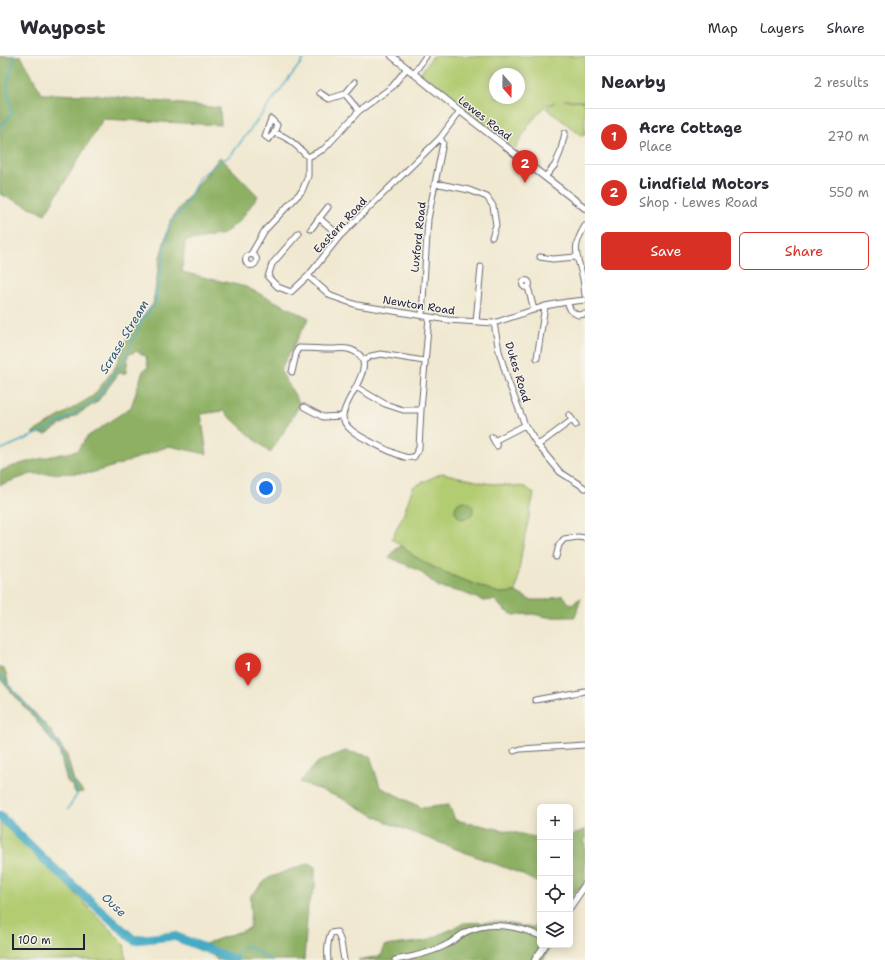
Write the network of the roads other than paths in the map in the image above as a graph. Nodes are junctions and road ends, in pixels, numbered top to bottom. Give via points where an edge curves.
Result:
1 (392, 56) edge
2 (426, 56) edge
3 (407, 68) junction
4 (414, 73) junction
5 (355, 82) dead end
6 (320, 93) dead end
7 (345, 94) junction
8 (360, 111) junction
9 (460, 111) junction
10 (274, 133) dead end
11 (563, 135) dead end
12 (440, 138) junction
13 (308, 157) junction
14 (545, 177) junction
15 (435, 182) junction
16 (328, 207) dead end
17 (585, 208) edge
18 (319, 218) junction
19 (585, 226) edge
20 (310, 229) dead end
21 (298, 233) dead end
22 (340, 236) junction
23 (492, 237) dead end
24 (251, 254) dead end
25 (576, 257) junction
26 (540, 258) dead end
27 (481, 267) dead end
28 (308, 276) junction
29 (528, 287) dead end
30 (585, 295) edge
31 (585, 300) edge
32 (568, 302) junction
33 (545, 306) junction
34 (534, 310) junction
35 (585, 314) edge
36 (422, 316) junction
37 (429, 317) junction
38 (476, 322) junction
39 (494, 323) junction
40 (537, 358) dead end
41 (363, 361) junction
42 (424, 361) junction
43 (292, 372) dead end
44 (356, 386) junction
45 (304, 407) dead end
46 (421, 410) junction
47 (343, 416) junction
48 (525, 425) junction
49 (576, 425) dead end
50 (494, 441) dead end
51 (540, 445) junction
52 (585, 488) edge
53 (585, 538) edge
54 (556, 557) dead end
55 (585, 691) edge
56 (535, 700) dead end
57 (585, 745) edge
58 (514, 751) dead end
59 (585, 885) edge
60 (573, 903) edge
61 (537, 934) edge
62 (543, 948) edge
63 (328, 960) edge
64 (344, 960) edge
65 (395, 960) edge
66 (535, 960) edge

1 - 3 main road, Lewes Road
2 - 4 street
3 - 4 main road, Lewes Road
3 - 8 street via 392,87
4 - 9 main road, Lewes Road
5 - 7 street
6 - 7 street via 329,99
7 - 8 street
8 - 13 street via 324,149
9 - 12 street, Eastern Road
9 - 14 main road, Lewes Road
10 - 13 street via 298,146
11 - 14 street via 555,165
12 - 15 street, Luxford Road via 443,143
12 - 22 street, Eastern Road
13 - 24 street via 308,176 302,191 265,230
14 - 17 main road, Lewes Road
15 - 23 street via 487,197 493,206 496,225
15 - 36 street, Luxford Road via 428,219
16 - 18 street
18 - 20 street
18 - 22 street
19 - 25 street via 577,241
21 - 28 street, Eastern Road via 272,264 268,277 278,287 291,292
22 - 28 street, Eastern Road
25 - 26 street
25 - 30 street
27 - 38 street
28 - 36 street, Newton Road via 331,296 357,305
29 - 34 street
31 - 32 street, Newton Road
32 - 33 street, Newton Road
32 - 35 street via 571,311 578,315
33 - 34 street, Newton Road
33 - 40 street
34 - 39 street, Newton Road
36 - 37 street, Newton Road
37 - 38 street, Newton Road
37 - 42 street
38 - 39 street, Newton Road
39 - 48 street, Dukes Road via 508,381
41 - 42 street via 381,354
41 - 43 street via 358,354 348,349 299,348 296,350
41 - 44 street via 364,368
42 - 46 street
44 - 46 street via 385,404 403,410
44 - 47 street
45 - 47 street via 323,417
46 - 47 street via 419,448 414,457 405,457 361,437 351,430
48 - 50 street
48 - 51 street, Dukes Road
49 - 51 street via 571,418
51 - 52 street, Dukes Road via 560,472
53 - 54 street via 564,539 559,545
55 - 56 street
57 - 58 street
59 - 60 main road
61 - 65 street via 506,926 482,926 467,931 432,951
62 - 66 main road
63 - 64 street via 328,939 331,933 337,932

